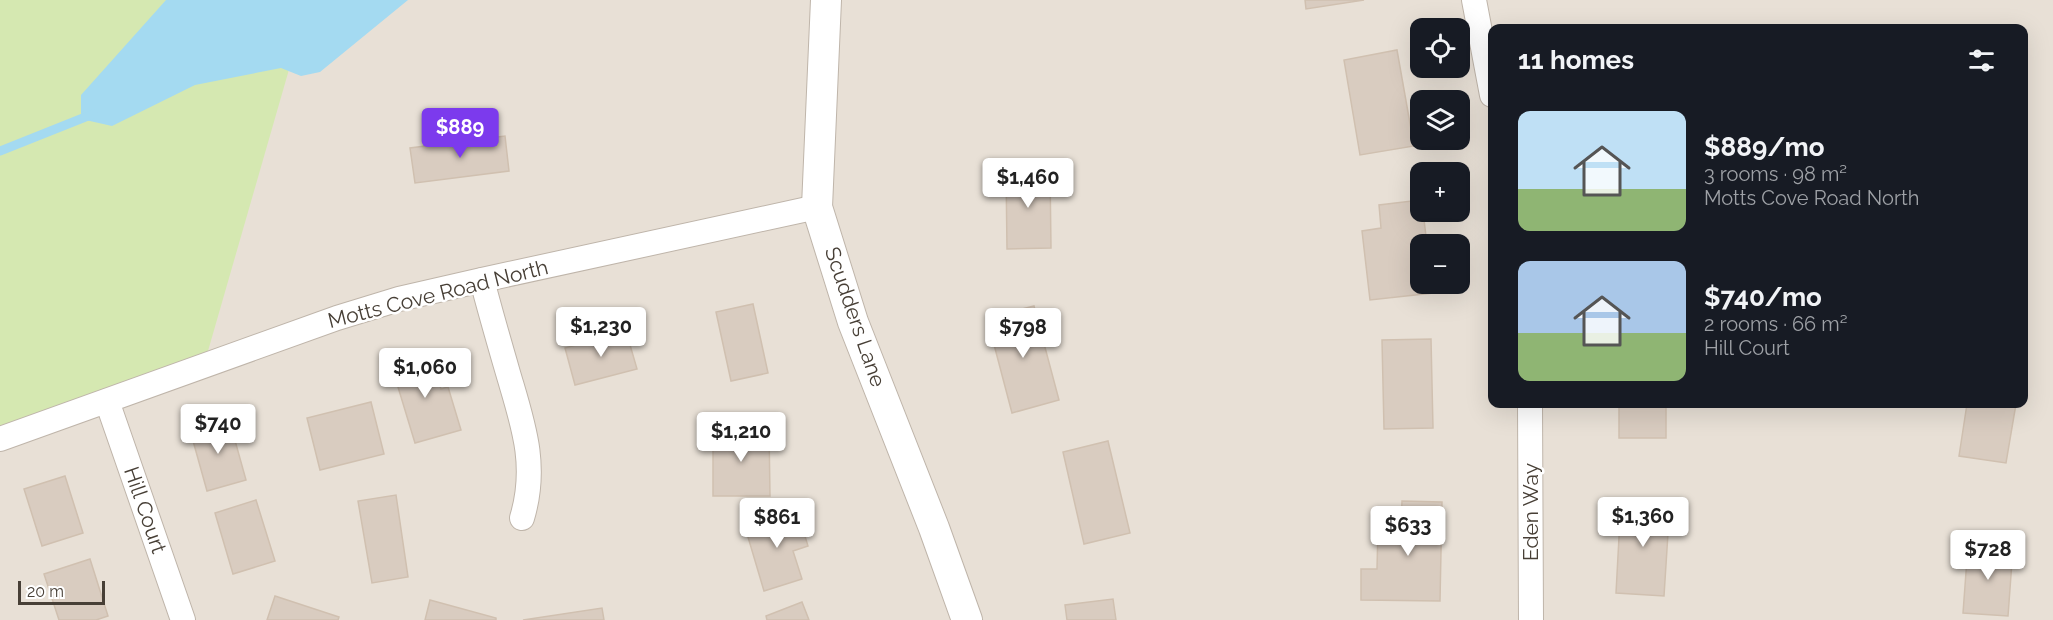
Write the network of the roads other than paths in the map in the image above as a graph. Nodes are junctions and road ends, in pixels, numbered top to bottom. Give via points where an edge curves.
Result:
1 (826, 0) edge
2 (1474, 0) edge
3 (1488, 73) edge
4 (817, 207) junction
5 (482, 279) junction
6 (107, 401) junction
7 (1530, 408) edge
8 (0, 439) edge
9 (522, 518) dead end
10 (183, 620) edge
11 (967, 620) edge
12 (1531, 620) edge

1 - 4 street, Scudders Lane
2 - 3 street
4 - 5 street, Motts Cove Road North
4 - 11 street, Scudders Lane via 853,322
5 - 6 street, Motts Cove Road North via 337,318
5 - 9 street via 527,440 530,472
6 - 8 street, Motts Cove Road North
6 - 10 street, Hill Court
7 - 12 street, Eden Way

